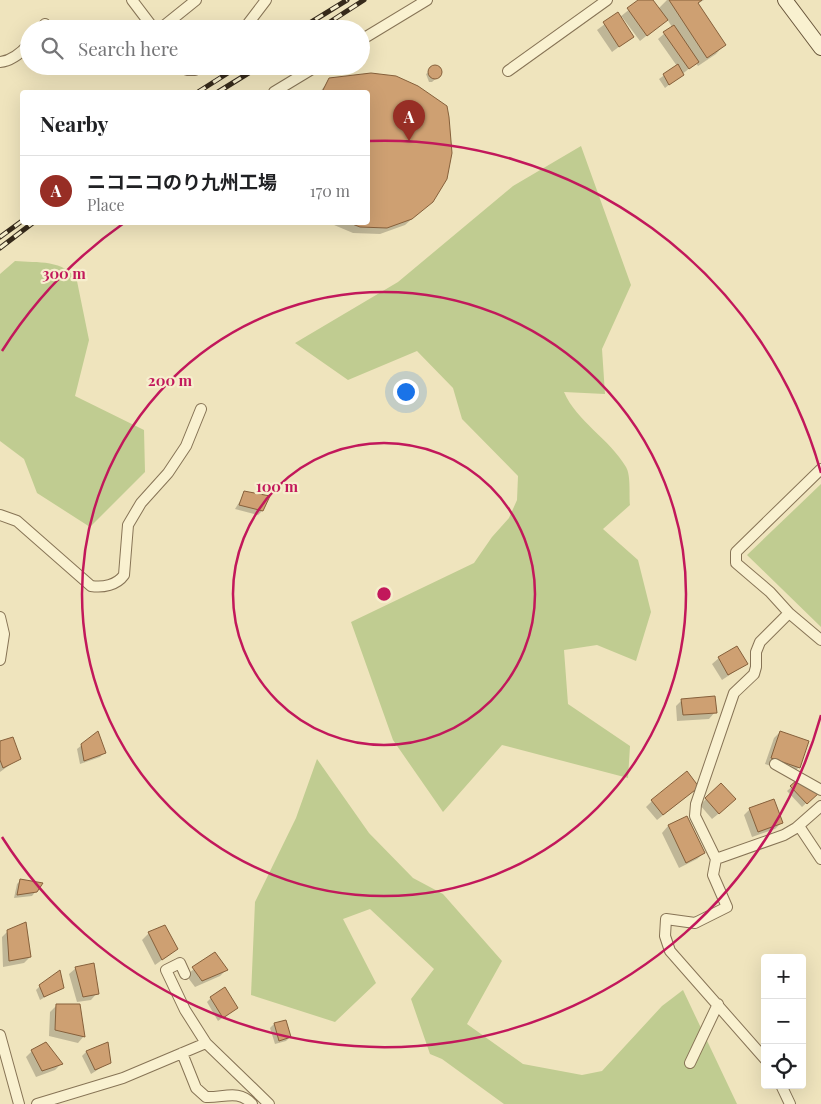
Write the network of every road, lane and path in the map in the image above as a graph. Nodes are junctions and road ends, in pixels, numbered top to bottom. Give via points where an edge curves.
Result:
1 (132, 0) edge
2 (196, 0) edge
3 (266, 0) edge
4 (426, 0) edge
5 (607, 0) edge
6 (785, 0) edge
7 (147, 20) edge
8 (171, 20) edge
9 (251, 20) edge
10 (370, 34) edge
11 (821, 48) edge
12 (20, 53) edge
13 (0, 62) edge
14 (508, 71) dead end
15 (302, 75) edge
16 (277, 90) edge
17 (201, 409) dead end
18 (821, 469) edge
19 (0, 515) edge
20 (788, 613) junction
21 (0, 617) edge
22 (821, 640) edge
23 (0, 660) edge
24 (775, 764) dead end
25 (821, 790) edge
26 (821, 806) edge
27 (799, 826) junction
28 (716, 859) junction
29 (821, 859) edge
30 (185, 974) dead end
31 (718, 1004) junction
32 (0, 1035) edge
33 (206, 1043) junction
34 (182, 1053) junction
35 (761, 1054) edge
36 (690, 1063) dead end
37 (783, 1089) edge
38 (19, 1104) edge
39 (37, 1104) edge
40 (252, 1104) edge
41 (268, 1104) edge
42 (790, 1104) edge

1 - 7 street
2 - 8 street
3 - 9 street
4 - 10 street
5 - 14 street
6 - 11 street
12 - 13 street
15 - 16 street
17 - 19 street via 186,446 168,473 141,503 128,525 124,575 120,581 91,586 17,521
18 - 20 street via 736,552 736,563 770,592
20 - 22 street
20 - 28 street via 760,642 754,674 734,693 696,804 695,816
21 - 23 street via 4,634
24 - 25 street
26 - 27 street
27 - 28 street via 784,835
27 - 29 street
28 - 31 street via 713,875 727,908 694,923 666,919 665,936 670,951
30 - 33 street via 180,964 166,970 185,1010
31 - 35 street
31 - 36 street
32 - 38 street
33 - 34 street
33 - 41 street
34 - 39 street via 123,1078
34 - 40 street via 196,1088 206,1097 236,1094
37 - 42 street

